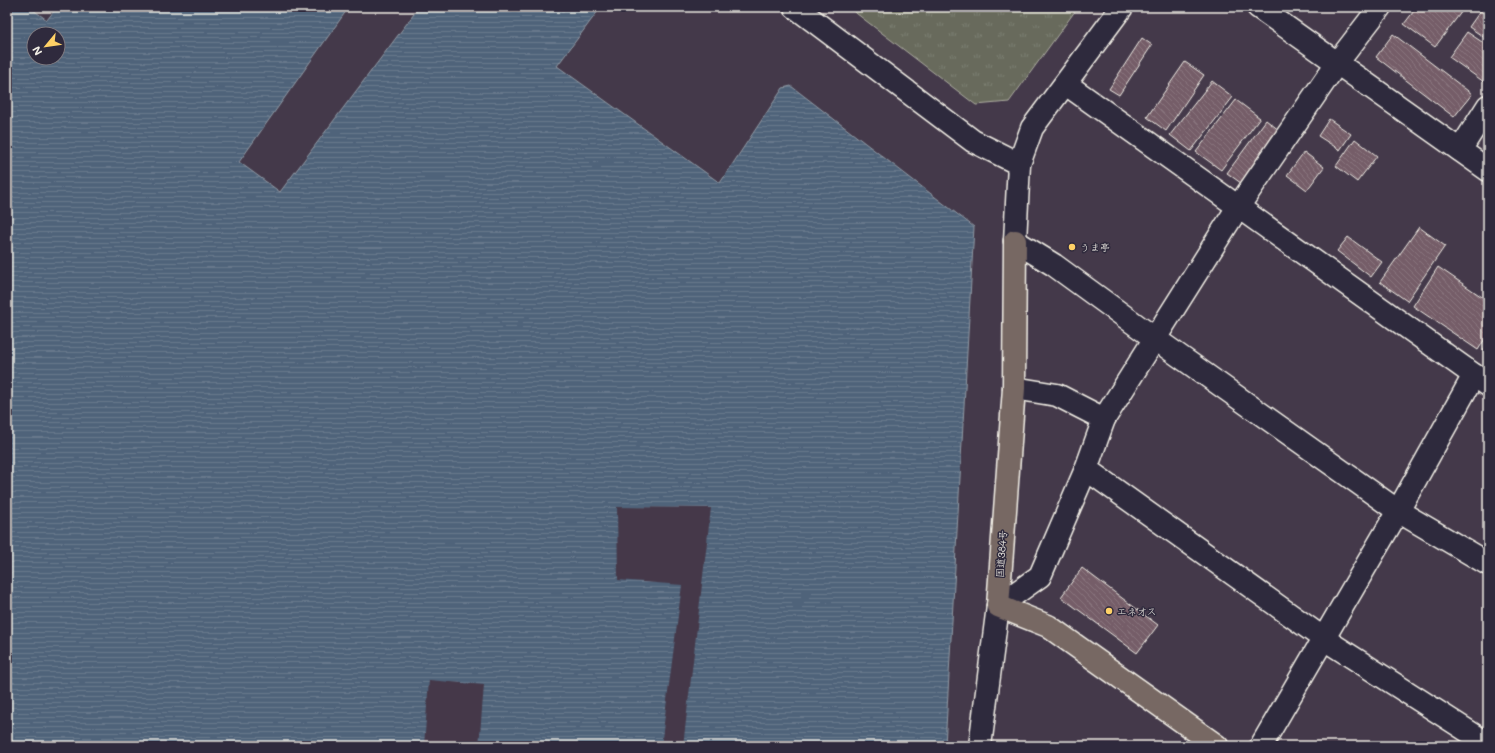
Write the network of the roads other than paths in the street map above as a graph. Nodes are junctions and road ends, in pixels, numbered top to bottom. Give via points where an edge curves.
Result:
1 (795, 7) edge
2 (1122, 7) edge
3 (1258, 7) edge
4 (1380, 7) edge
5 (1337, 63) junction
6 (1066, 84) junction
7 (1488, 106) edge
8 (1460, 150) junction
9 (1019, 164) junction
10 (1488, 170) edge
11 (1238, 207) junction
12 (1015, 241) junction
13 (1154, 338) junction
14 (1481, 380) edge
15 (1014, 388) junction
16 (1104, 419) junction
17 (1086, 469) junction
18 (1398, 511) junction
19 (1488, 564) edge
20 (998, 606) junction
21 (1324, 639) junction
22 (1488, 744) edge
23 (980, 746) edge
24 (1217, 746) edge
25 (1261, 746) edge

1 - 9 street via 973,141
2 - 6 street
3 - 5 street
4 - 5 street
5 - 8 street
5 - 11 street
6 - 9 street via 1032,128
6 - 11 street
7 - 8 street
8 - 10 street
9 - 12 street
11 - 13 street
11 - 14 street
12 - 13 street via 1054,265
12 - 15 highway, 国道384号
13 - 16 street
13 - 18 street
14 - 18 street
15 - 16 street via 1057,395
15 - 20 highway, 国道384号
16 - 17 street
17 - 20 street via 1040,576
17 - 21 street
18 - 19 street
18 - 21 street
20 - 23 street
20 - 24 highway via 1048,626
21 - 22 street
21 - 25 street

